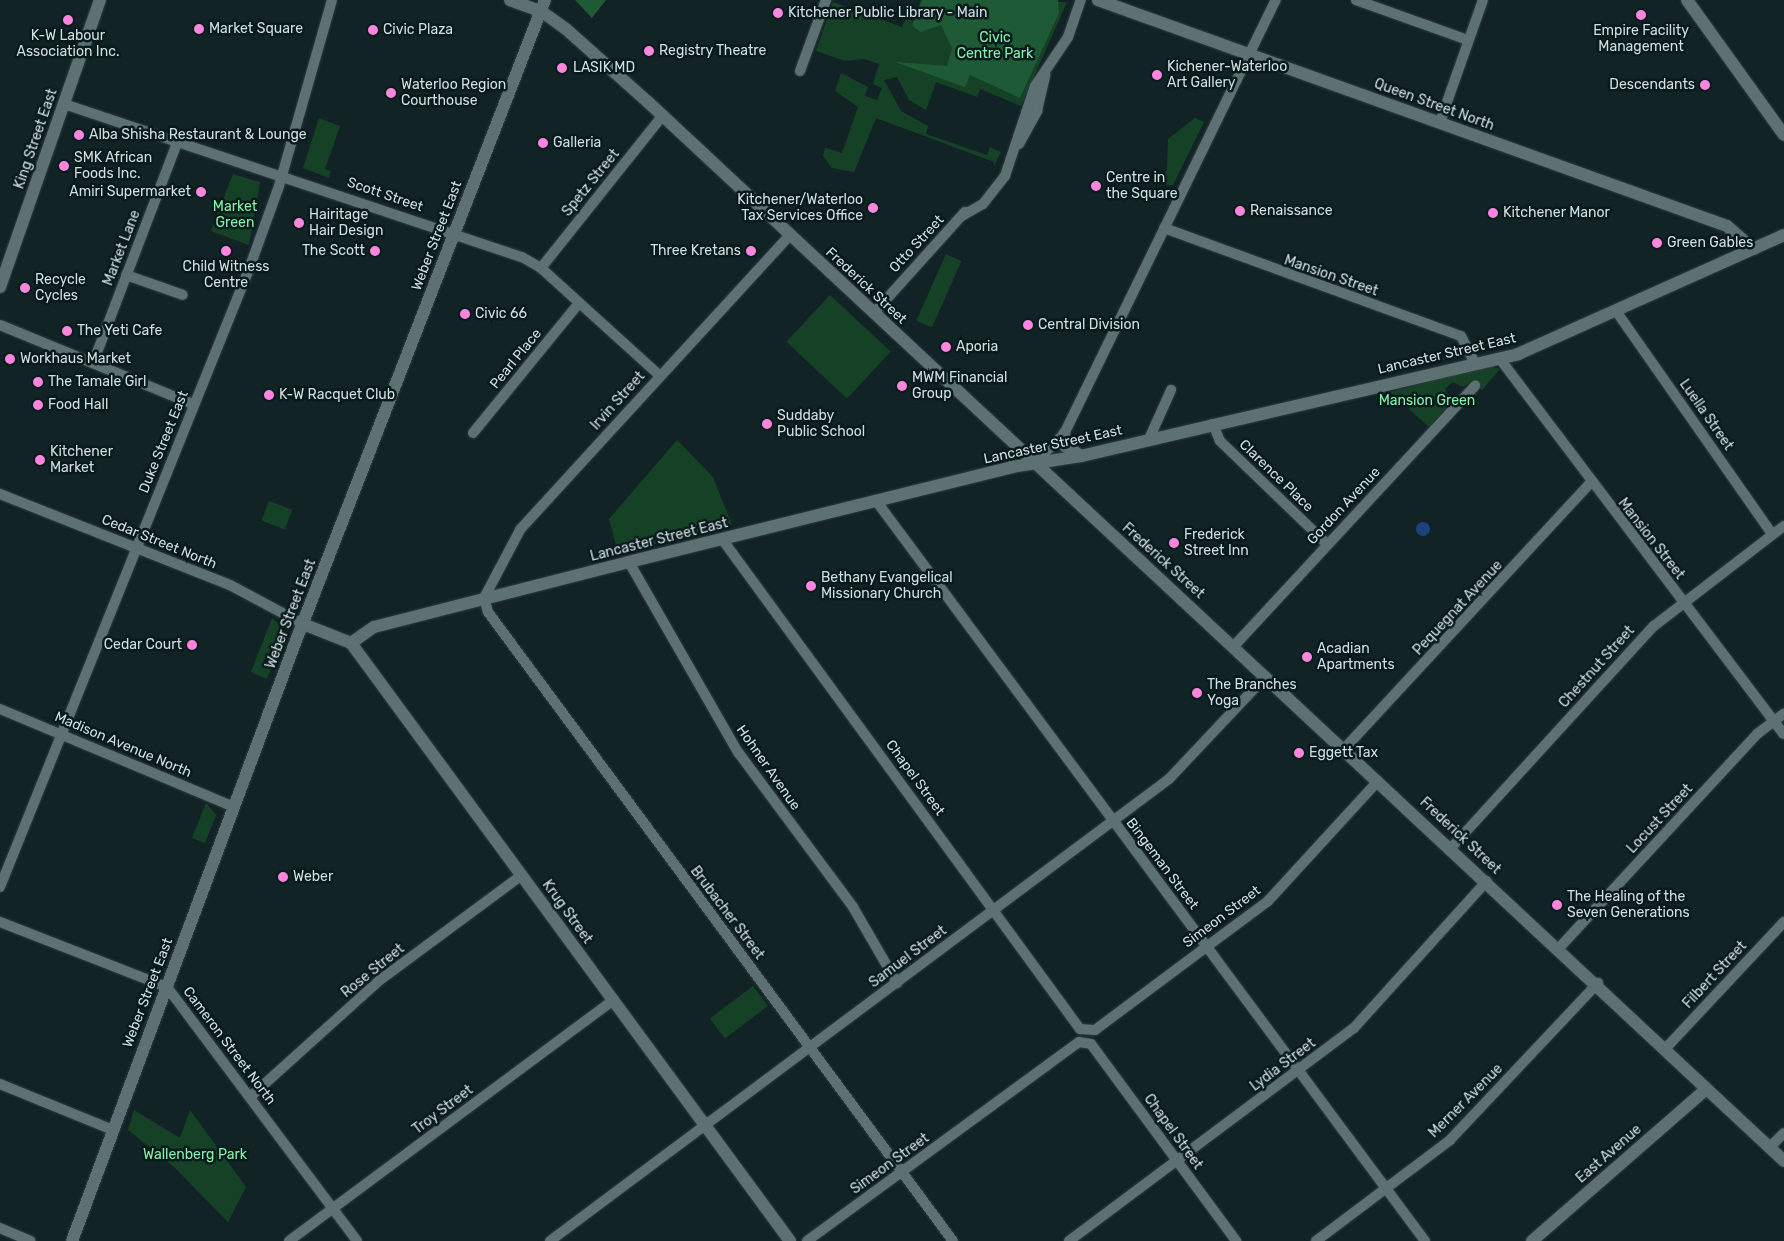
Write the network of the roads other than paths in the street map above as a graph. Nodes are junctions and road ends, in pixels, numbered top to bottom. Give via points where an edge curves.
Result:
1 (100, 0) edge
2 (332, 0) edge
3 (510, 0) edge
4 (826, 0) edge
5 (1081, 0) edge
6 (1098, 0) edge
7 (1276, 0) edge
8 (1356, 0) edge
9 (1483, 0) edge
10 (1687, 0) edge
11 (543, 6) edge
12 (1468, 40) junction
13 (1251, 54) junction
14 (800, 71) dead end
15 (64, 104) junction
16 (662, 115) junction
17 (1440, 122) junction
18 (1784, 135) edge
19 (177, 143) junction
20 (282, 175) junction
21 (1164, 228) junction
22 (454, 233) junction
23 (790, 235) junction
24 (1784, 235) edge
25 (1752, 249) junction
26 (541, 268) junction
27 (126, 275) junction
28 (0, 287) edge
29 (184, 295) dead end
30 (579, 303) junction
31 (1616, 311) junction
32 (874, 313) junction
33 (0, 325) edge
34 (1500, 359) junction
35 (93, 363) junction
36 (1475, 364) junction
37 (660, 376) junction
38 (1475, 386) dead end
39 (1171, 390) dead end
40 (193, 404) junction
41 (1214, 424) junction
42 (473, 433) dead end
43 (1064, 434) junction
44 (1149, 439) junction
45 (1080, 456) junction
46 (1034, 464) junction
47 (1590, 484) junction
48 (0, 494) edge
49 (877, 502) junction
50 (1784, 526) edge
51 (1772, 534) junction
52 (722, 540) junction
53 (1327, 544) junction
54 (137, 548) junction
55 (630, 562) junction
56 (484, 598) junction
57 (1682, 601) junction
58 (303, 624) junction
59 (351, 643) junction
60 (1234, 646) junction
61 (1266, 676) junction
62 (0, 709) edge
63 (1784, 714) edge
64 (1774, 721) junction
65 (62, 734) junction
66 (1784, 734) edge
67 (1344, 749) junction
68 (1378, 782) junction
69 (234, 807) junction
70 (1113, 822) junction
71 (1451, 848) junction
72 (522, 875) junction
73 (1487, 881) junction
74 (0, 887) edge
75 (994, 909) junction
76 (0, 922) edge
77 (1784, 922) edge
78 (1207, 947) junction
79 (1560, 947) junction
80 (897, 983) junction
81 (1598, 984) junction
82 (167, 987) junction
83 (614, 1000) junction
84 (1086, 1036) junction
85 (809, 1047) junction
86 (1666, 1048) junction
87 (1298, 1072) junction
88 (0, 1084) edge
89 (1706, 1089) junction
90 (250, 1097) junction
91 (704, 1125) junction
92 (113, 1130) junction
93 (1784, 1133) edge
94 (1770, 1148) junction
95 (1784, 1161) edge
96 (1177, 1162) junction
97 (903, 1172) junction
98 (1386, 1189) junction
99 (333, 1208) junction
100 (0, 1228) edge
101 (30, 1241) edge
102 (72, 1241) edge
103 (289, 1241) edge
104 (357, 1241) edge
105 (550, 1241) edge
106 (790, 1241) edge
107 (807, 1241) edge
108 (953, 1241) edge
109 (1069, 1241) edge
110 (1236, 1241) edge
111 (1316, 1241) edge
112 (1425, 1241) edge
113 (1532, 1241) edge

1 - 15 main road, King Street East
2 - 20 street, Duke Street East
3 - 11 main road, Frederick Street
4 - 14 street
5 - 32 street, Otto Street via 1068,37 1045,74 1037,111 992,193 962,216
6 - 13 main road, Queen Street North
7 - 13 street
8 - 12 street
9 - 12 street
10 - 18 main road
11 - 16 main road, Frederick Street
11 - 22 main road, Weber Street East
12 - 17 street
13 - 17 main road, Queen Street North
13 - 21 street
15 - 19 street, Scott Street
15 - 28 main road, King Street East
16 - 23 main road, Frederick Street
16 - 26 street, Spetz Street
17 - 25 main road, Queen Street North via 1728,226
19 - 20 street, Scott Street
19 - 27 street, Market Lane
20 - 22 street, Scott Street
20 - 40 street, Duke Street East via 249,269
21 - 36 street, Mansion Street via 1461,336
21 - 43 street
22 - 26 street, Scott Street
22 - 58 main road, Weber Street East
23 - 32 main road, Frederick Street
23 - 37 street, Irvin Street
24 - 25 main road, Lancaster Street East
25 - 31 main road, Lancaster Street East
26 - 30 street, Scott Street
27 - 29 street
27 - 35 street, Market Lane
30 - 37 street, Scott Street
30 - 42 street, Pearl Place
31 - 34 main road, Lancaster Street East
31 - 51 street, Luella Street
32 - 46 main road, Frederick Street
33 - 35 street
34 - 36 main road, Lancaster Street East
34 - 47 street, Mansion Street
35 - 40 street
36 - 41 main road, Lancaster Street East
37 - 56 street, Irvin Street via 513,539
38 - 53 street, Gordon Avenue
39 - 44 street
40 - 54 street, Duke Street East
41 - 44 main road, Lancaster Street East
41 - 53 street, Clarence Place via 1220,441
43 - 45 main road via 1065,446
43 - 46 street
44 - 45 main road, Lancaster Street East
45 - 46 main road, Lancaster Street East
46 - 49 main road, Lancaster Street East
46 - 60 main road, Frederick Street
47 - 57 street, Mansion Street
47 - 67 street, Pequegnat Avenue
48 - 54 street, Cedar Street North
49 - 52 main road, Lancaster Street East
49 - 70 street, Bingeman Street
50 - 51 street, Chestnut Street
51 - 57 street, Chestnut Street
52 - 55 main road, Lancaster Street East
52 - 75 street, Chapel Street
53 - 60 street, Gordon Avenue
54 - 58 street, Cedar Street North via 237,588
54 - 65 street, Duke Street East
55 - 56 main road, Lancaster Street East
55 - 80 street, Hohner Avenue via 738,752 852,907
56 - 59 main road, Lancaster Street East via 374,626
56 - 85 street, Brubacher Street via 488,612
57 - 64 street, Mansion Street
57 - 71 street, Chestnut Street via 1654,626
58 - 59 main road
58 - 69 main road, Weber Street East
59 - 72 main road, Krug Street
60 - 61 main road, Frederick Street
61 - 67 main road, Frederick Street
61 - 70 street, Samuel Street via 1178,772
62 - 65 street, Madison Avenue North
63 - 64 street, Locust Street
64 - 66 street, Mansion Street
64 - 79 street, Locust Street via 1757,734
65 - 69 street, Madison Avenue North
65 - 74 street, Duke Street East
67 - 68 main road, Frederick Street
68 - 71 main road, Frederick Street
68 - 78 street, Simeon Street via 1268,901
69 - 82 main road, Weber Street East
70 - 75 street, Samuel Street
70 - 78 street, Bingeman Street
71 - 73 main road, Frederick Street
72 - 83 main road, Krug Street
72 - 90 street, Rose Street via 380,980
73 - 79 main road, Frederick Street
73 - 87 street, Lydia Street via 1378,1005
75 - 80 street, Samuel Street
75 - 84 street, Chapel Street
76 - 82 street, Cameron Street North
77 - 86 street, Filbert Street
78 - 84 street, Simeon Street
78 - 87 street, Bingeman Street
79 - 81 main road, Frederick Street
80 - 85 street, Samuel Street
81 - 86 main road, Frederick Street
81 - 98 street, Merner Avenue via 1450,1140
82 - 90 street, Cameron Street North
82 - 92 main road, Weber Street East
83 - 91 main road, Krug Street
83 - 99 street, Troy Street
84 - 96 street, Chapel Street
84 - 97 street, Simeon Street
85 - 91 street, Samuel Street
85 - 97 street, Brubacher Street
86 - 89 main road, Frederick Street
87 - 96 street, Lydia Street
87 - 98 street, Bingeman Street
88 - 92 street
89 - 94 main road, Frederick Street
89 - 113 main road, East Avenue
90 - 99 street, Cameron Street North
91 - 105 street, Samuel Street
91 - 106 main road, Krug Street
92 - 102 main road, Weber Street East
93 - 94 street
94 - 95 main road, Frederick Street
96 - 109 street, Lydia Street
96 - 110 street, Chapel Street
97 - 107 street, Simeon Street
97 - 108 street, Brubacher Street
98 - 111 street, Merner Avenue
98 - 112 street, Bingeman Street
99 - 103 street, Troy Street
99 - 104 street, Cameron Street North
100 - 101 street

